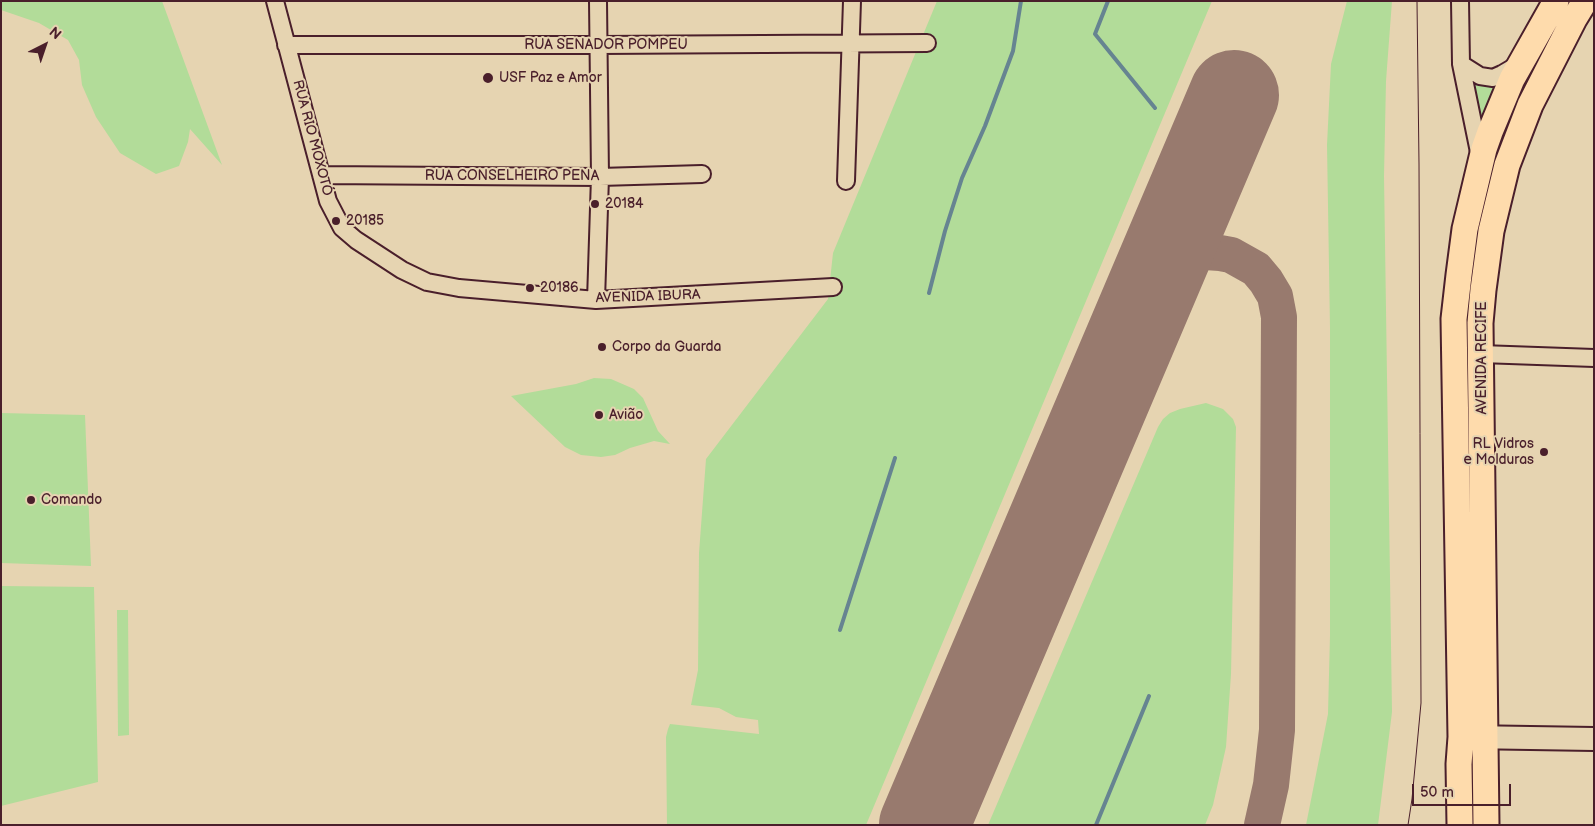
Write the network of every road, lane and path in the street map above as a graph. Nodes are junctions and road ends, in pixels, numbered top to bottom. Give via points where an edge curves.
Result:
1 (275, 1) edge
2 (598, 1) edge
3 (852, 1) edge
4 (1460, 1) edge
5 (1556, 1) edge
6 (1585, 1) edge
7 (927, 43) dead end
8 (851, 44) junction
9 (286, 45) junction
10 (599, 45) junction
11 (1521, 63) junction
12 (1461, 64) junction
13 (1481, 162) junction
14 (702, 174) dead end
15 (321, 176) junction
16 (600, 177) junction
17 (846, 181) dead end
18 (379, 256) joint
19 (833, 287) dead end
20 (596, 300) junction
21 (1481, 354) junction
22 (1594, 358) edge
23 (1473, 738) junction
24 (1594, 739) edge
25 (1460, 825) edge
26 (1486, 825) edge

1 - 9 street, RUA RIO MOXOTÓ
2 - 10 street
3 - 8 street
4 - 12 street
5 - 11 main road, AVENIDA RECIFE
6 - 21 main road, AVENIDA RECIFE via 1530,105 1506,165 1484,281
7 - 8 street, RUA SENADOR POMPEU
8 - 10 street, RUA SENADOR POMPEU
8 - 17 street
9 - 10 street, RUA SENADOR POMPEU
9 - 15 street, RUA RIO MOXOTÓ
10 - 16 street
11 - 12 street via 1493,78 1480,76
11 - 13 main road, AVENIDA RECIFE via 1496,117
12 - 13 street
13 - 23 main road, AVENIDA RECIFE via 1465,229 1454,319
14 - 16 street, RUA CONSELHEIRO PENA
15 - 16 street, RUA CONSELHEIRO PENA
15 - 18 street, RUA RIO MOXOTÓ via 328,201 342,228
16 - 20 street
18 - 20 street, AVENIDA IBURA via 428,282 459,288
19 - 20 street, AVENIDA IBURA
21 - 22 street
21 - 23 main road, AVENIDA RECIFE
23 - 24 main road via 1566,746
23 - 25 main road, AVENIDA RECIFE via 1459,764
23 - 26 main road, AVENIDA RECIFE

